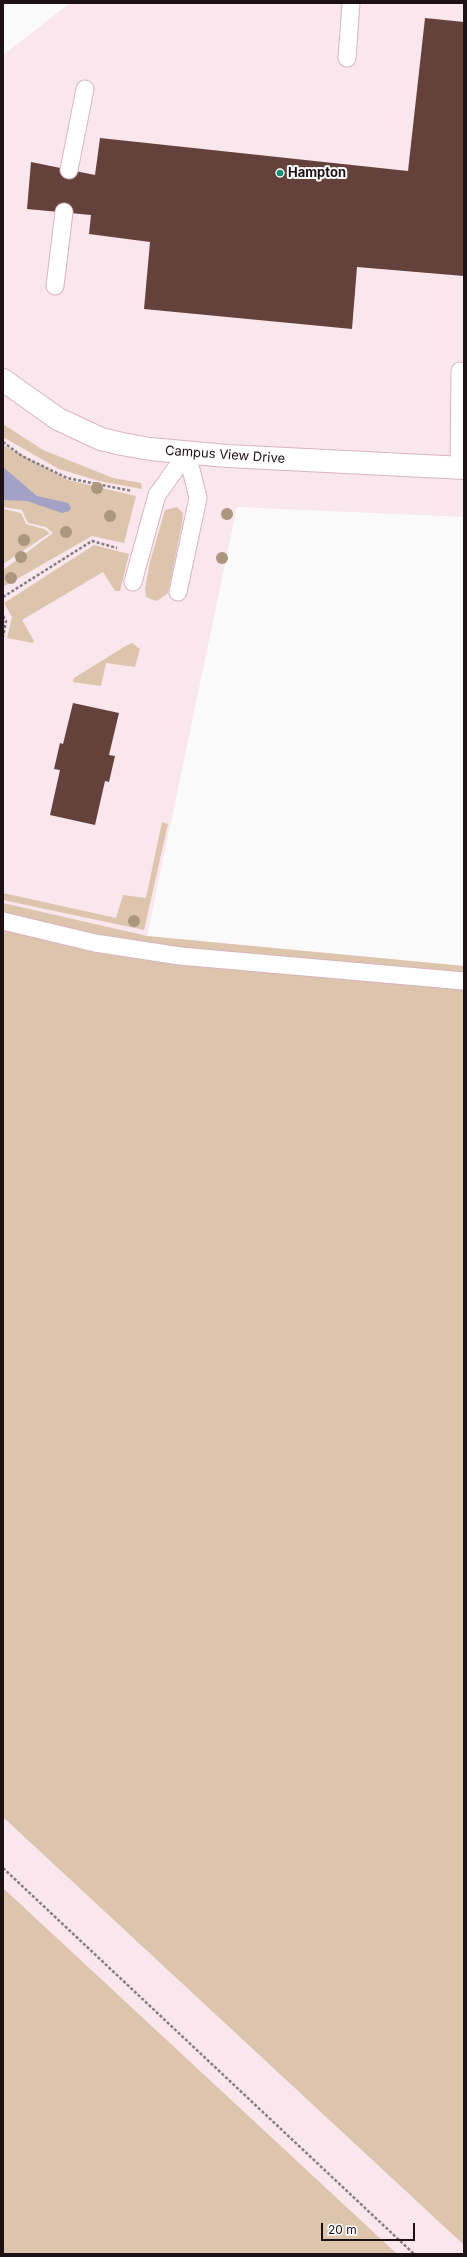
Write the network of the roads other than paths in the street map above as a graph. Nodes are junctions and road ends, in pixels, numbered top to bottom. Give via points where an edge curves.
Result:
1 (351, 3) edge
2 (347, 58) dead end
3 (85, 88) dead end
4 (69, 170) dead end
5 (64, 212) dead end
6 (55, 286) dead end
7 (460, 371) dead end
8 (3, 380) edge
9 (186, 453) junction
10 (461, 468) edge
11 (133, 582) dead end
12 (178, 592) dead end
13 (3, 921) edge
14 (464, 981) edge

1 - 2 lane
3 - 4 lane
5 - 6 lane
7 - 10 lane
8 - 9 street, Campus View Drive via 58,419 101,439
9 - 10 street, Campus View Drive
9 - 11 lane via 157,495
9 - 12 lane via 198,498
13 - 14 lane via 96,943 180,956

